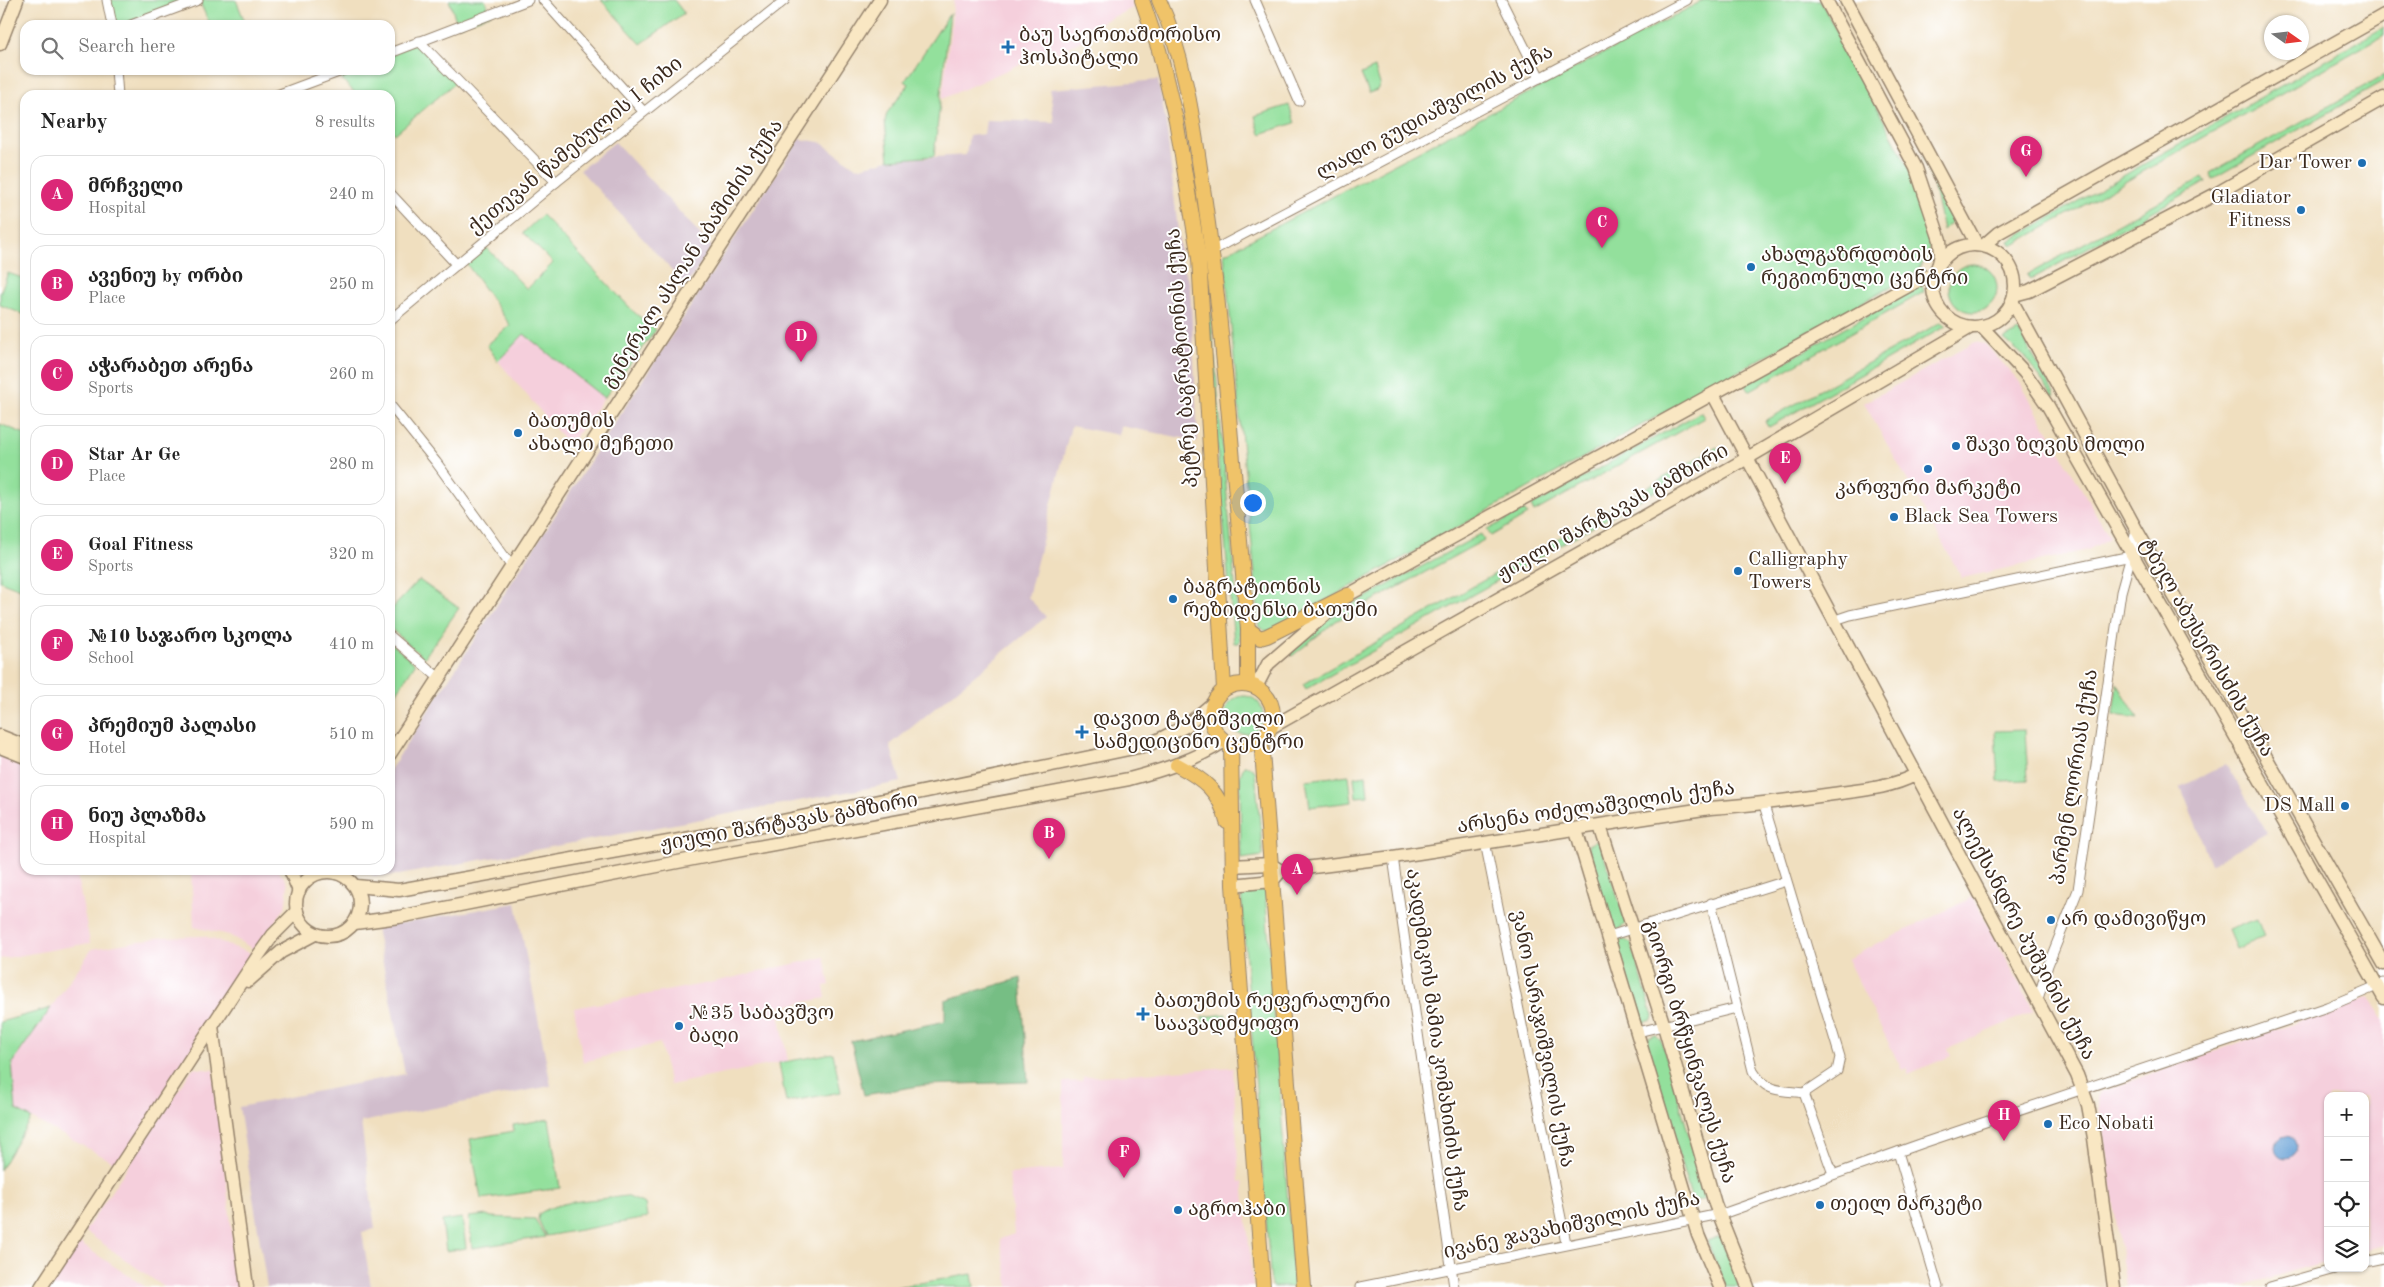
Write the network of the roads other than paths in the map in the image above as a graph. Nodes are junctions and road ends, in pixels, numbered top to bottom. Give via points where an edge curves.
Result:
1 (17, 0) edge
2 (106, 0) edge
3 (198, 0) edge
4 (528, 0) edge
5 (543, 0) edge
6 (784, 0) edge
7 (880, 0) edge
8 (1142, 0) edge
9 (1159, 0) edge
10 (1255, 0) edge
11 (1501, 0) edge
12 (1687, 0) edge
13 (1826, 0) edge
14 (1846, 0) edge
15 (2384, 15) edge
16 (111, 20) edge
17 (144, 20) edge
18 (419, 41) junction
19 (0, 44) edge
20 (395, 51) edge
21 (116, 75) edge
22 (333, 75) edge
23 (1540, 78) junction
24 (118, 90) edge
25 (301, 90) edge
26 (2384, 98) edge
27 (1299, 101) dead end
28 (643, 111) junction
29 (556, 182) junction
30 (395, 198) edge
31 (1980, 245) junction
32 (1213, 251) junction
33 (1200, 258) junction
34 (457, 265) junction
35 (1936, 270) junction
36 (2013, 298) junction
37 (395, 316) edge
38 (1976, 326) junction
39 (1713, 394) junction
40 (395, 411) edge
41 (1748, 458) junction
42 (2136, 529) junction
43 (2131, 556) junction
44 (512, 567) junction
45 (1348, 595) junction
46 (1835, 620) junction
47 (1248, 629) junction
48 (395, 640) edge
49 (440, 678) junction
50 (1252, 685) junction
51 (1224, 689) junction
52 (1212, 704) junction
53 (1270, 728) junction
54 (0, 736) edge
55 (1261, 740) junction
56 (1228, 743) junction
57 (20, 744) edge
58 (395, 746) edge
59 (0, 747) edge
60 (20, 755) edge
61 (1178, 765) junction
62 (1916, 775) junction
63 (1764, 805) junction
64 (1600, 826) junction
65 (1576, 830) junction
66 (1232, 840) junction
67 (1485, 842) junction
68 (1393, 857) junction
69 (1232, 866) junction
70 (1274, 872) junction
71 (292, 875) edge
72 (310, 875) edge
73 (344, 875) edge
74 (1786, 881) junction
75 (1232, 885) junction
76 (356, 886) junction
77 (299, 891) junction
78 (1711, 903) junction
79 (297, 911) junction
80 (355, 923) junction
81 (1631, 930) junction
82 (315, 934) junction
83 (1609, 936) junction
84 (2384, 964) edge
85 (2381, 984) edge
86 (232, 996) junction
87 (2384, 998) edge
88 (2038, 999) junction
89 (1736, 1008) junction
90 (212, 1026) junction
91 (1664, 1026) junction
92 (1638, 1032) junction
93 (2083, 1090) junction
94 (1804, 1093) junction
95 (1898, 1152) junction
96 (1833, 1174) junction
97 (1719, 1214) junction
98 (1694, 1220) junction
99 (1566, 1244) junction
100 (2384, 1258) edge
101 (2369, 1261) edge
102 (1451, 1268) junction
103 (2324, 1272) edge
104 (41, 1287) edge
105 (247, 1287) edge
106 (1263, 1287) edge
107 (1304, 1287) edge
108 (1360, 1287) edge
109 (1454, 1287) edge
110 (1720, 1287) edge
111 (1748, 1287) edge
112 (1938, 1287) edge
113 (2114, 1287) edge
114 (2270, 1287) edge

1 - 19 main road
2 - 16 street
3 - 17 street
4 - 18 street
5 - 28 street
6 - 28 street, ქეთევან წამებულის I ჩიხი
7 - 44 main road, გენერალ ასლან აბაშიძის ქუჩა
8 - 33 main road, პეტრე ბაგრატიონის ქუჩა via 1159,50 1176,120
9 - 32 main road, პეტრე ბაგრატიონის ქუჩა via 1169,22 1187,85
10 - 27 street
11 - 23 street
12 - 23 street, ლადო გუდიაშვილის ქუჩა
13 - 35 main road via 1916,168 1940,240 1941,255
14 - 31 main road
15 - 31 main road
18 - 20 street
18 - 29 street
21 - 24 street
22 - 25 street
23 - 32 street, ლადო გუდიაშვილის ქუჩა
26 - 36 main road via 2214,195
28 - 29 street, ქეთევან წამებულის I ჩიხი
29 - 34 street, ქეთევან წამებულის I ჩიხი
30 - 34 street
31 - 35 main road via 1955,250
31 - 36 main road via 2004,257 2011,268 2015,280
32 - 33 street, ლადო გუდიაშვილის ქუჩა
32 - 47 main road, პეტრე ბაგრატიონის ქუჩა
33 - 51 main road, პეტრე ბაგრატიონის ქუჩა
34 - 37 street, ქეთევან წამებულის I ჩიხი
35 - 38 main road via 1934,288 1937,302 1945,315 1957,323
35 - 39 main road
36 - 38 main road via 2005,313 1994,321
36 - 42 main road, ტბელ აბუსერისძის ქუჩა
38 - 41 main road, ჟიული შარტავას გამზირი
38 - 43 main road, ტბელ აბუსერისძის ქუჩა via 2025,373 2048,406
39 - 41 main road, ალექსანდრე პუშკინის ქუჩა
39 - 45 main road
40 - 44 street
41 - 46 main road, ალექსანდრე პუშკინის ქუჩა
41 - 53 main road, ჟიული შარტავას გამზირი
42 - 43 street, პარმენ ლორიას ქუჩა
42 - 84 main road, ტბელ აბუსერისძის ქუჩა
43 - 46 street
43 - 85 main road, ტბელ აბუსერისძის ქუჩა
43 - 88 street, პარმენ ლორიას ქუჩა via 2121,592 2078,890
44 - 49 main road, გენერალ ასლან აბაშიძის ქუჩა
45 - 47 main road via 1267,636 1260,638
45 - 50 main road via 1268,664
46 - 62 main road, ალექსანდრე პუშკინის ქუჩა
47 - 50 main road, პეტრე ბაგრატიონის ქუჩა
48 - 49 street
49 - 58 main road, გენერალ ასლან აბაშიძის ქუჩა
50 - 51 main road via 1231,685
50 - 53 main road via 1266,694 1272,704
51 - 52 main road
52 - 56 main road via 1212,725
52 - 76 main road, ჟიული შარტავას გამზირი via 1186,726 1148,745 758,826 399,890
53 - 55 main road
54 - 57 main road
55 - 56 main road via 1250,745
55 - 70 main road
56 - 61 main road, ჟიული შარტავას გამზირი
56 - 66 main road
59 - 60 main road
61 - 66 main road via 1212,789 1220,801
61 - 80 main road, ჟიული შარტავას გამზირი via 1129,779
62 - 63 main road, არსენა ოძელაშვილის ქუჩა via 1899,783
62 - 88 main road, ალექსანდრე პუშკინის ქუჩა
63 - 64 main road, არსენა ოძელაშვილის ქუჩა via 1710,808
63 - 74 street
64 - 65 main road, არსენა ოძელაშვილის ქუჩა
64 - 81 main road, გიორგი ბრწყინვალეს ქუჩა
65 - 67 main road, არსენა ოძელაშვილის ქუჩა
65 - 83 main road
66 - 69 main road
67 - 68 main road, არსენა ოძელაშვილის ქუჩა
67 - 99 street, ვანო სარაჯიშვილის ქუჩა
68 - 70 main road, არსენა ოძელაშვილის ქუჩა
68 - 102 street, აკადემიკოს მამია კომახიძის ქუჩა
69 - 70 main road
69 - 75 main road
70 - 75 main road
70 - 107 main road
71 - 77 main road
72 - 77 main road
73 - 76 main road
74 - 78 street
74 - 94 street via 1840,1057 1838,1071
75 - 106 main road
76 - 80 main road via 360,911
77 - 79 main road
78 - 81 street
78 - 89 street
79 - 82 main road via 307,928
79 - 86 main road via 273,934
80 - 82 main road via 337,935
81 - 83 street
81 - 91 main road, გიორგი ბრწყინვალეს ქუჩა
82 - 86 main road via 281,952
83 - 92 main road
85 - 87 main road, ტბელ აბუსერისძის ქუჩა
85 - 93 street, ივანე ჯავახიშვილის ქუჩა via 2327,1007
86 - 90 main road
88 - 93 main road, ალექსანდრე პუშკინის ქუჩა
89 - 91 street
89 - 94 street via 1753,1071 1760,1083 1770,1088
90 - 104 main road
90 - 105 main road
91 - 92 street
91 - 97 main road, გიორგი ბრწყინვალეს ქუჩა
92 - 98 main road
93 - 95 street, ივანე ჯავახიშვილის ქუჩა
93 - 113 main road, ალექსანდრე პუშკინის ქუჩა via 2094,1138
94 - 96 street
95 - 96 street, ივანე ჯავახიშვილის ქუჩა
95 - 112 street
96 - 97 street, ივანე ჯავახიშვილის ქუჩა
97 - 98 street, ივანე ჯავახიშვილის ქუჩა
97 - 111 main road, გიორგი ბრწყინვალეს ქუჩა
98 - 99 street, ივანე ჯავახიშვილის ქუჩა
98 - 110 main road
99 - 102 street, ივანე ჯავახიშვილის ქუჩა
100 - 101 street
102 - 108 street, ივანე ჯავახიშვილის ქუჩა
102 - 109 street, აკადემიკოს მამია კომახიძის ქუჩა
103 - 114 street

